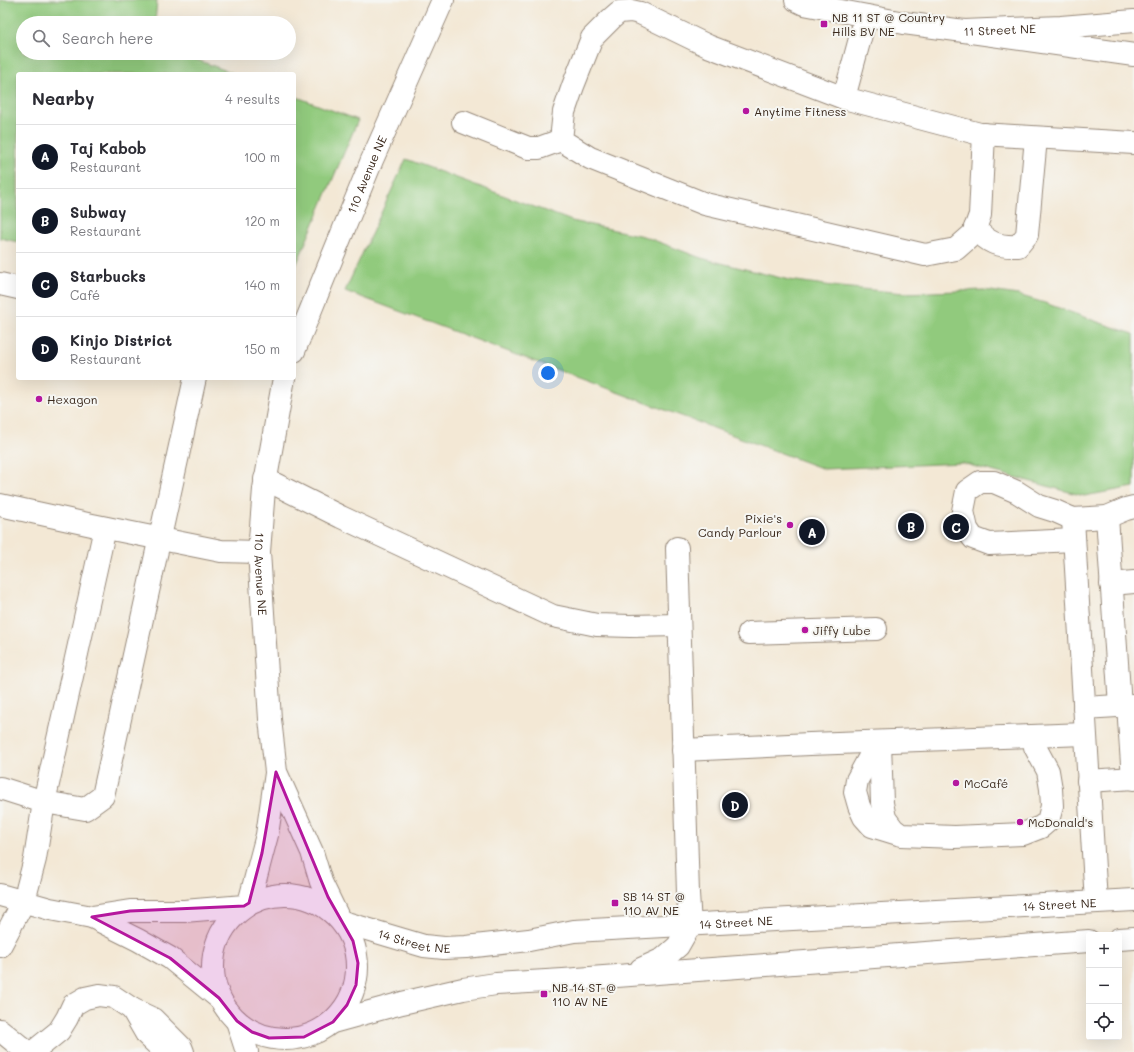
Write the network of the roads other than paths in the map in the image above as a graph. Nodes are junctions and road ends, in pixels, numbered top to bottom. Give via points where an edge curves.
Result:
1 (443, 0) edge
2 (796, 0) edge
3 (643, 7) edge
4 (866, 16) junction
5 (1134, 21) edge
6 (964, 31) junction
7 (1134, 55) edge
8 (844, 98) junction
9 (463, 122) dead end
10 (984, 134) junction
11 (1036, 138) junction
12 (562, 140) junction
13 (1134, 143) edge
14 (968, 236) junction
15 (0, 284) edge
16 (16, 288) edge
17 (296, 346) edge
18 (195, 380) edge
19 (284, 380) edge
20 (266, 479) junction
21 (0, 504) edge
22 (1134, 507) edge
23 (1107, 517) junction
24 (1134, 523) edge
25 (105, 528) junction
26 (159, 539) junction
27 (677, 548) dead end
28 (259, 552) junction
29 (1134, 582) edge
30 (1111, 584) junction
31 (679, 625) junction
32 (876, 629) dead end
33 (749, 633) dead end
34 (1127, 705) edge
35 (1084, 708) junction
36 (1085, 734) junction
37 (1034, 736) junction
38 (880, 742) junction
39 (683, 750) junction
40 (276, 772) junction
41 (1133, 779) edge
42 (1088, 781) junction
43 (0, 788) edge
44 (44, 802) junction
45 (0, 895) edge
46 (1134, 900) edge
47 (24, 901) junction
48 (1096, 902) junction
49 (246, 905) junction
50 (92, 916) junction
51 (340, 918) junction
52 (690, 924) junction
53 (1134, 938) edge
54 (1122, 939) edge
55 (1086, 941) edge
56 (0, 946) edge
57 (631, 974) junction
58 (219, 998) junction
59 (132, 1009) junction
60 (237, 1022) junction
61 (327, 1026) junction
62 (0, 1030) edge
63 (27, 1052) edge
64 (32, 1052) edge
65 (165, 1052) edge
66 (183, 1052) edge
67 (247, 1052) edge
68 (314, 1052) edge

1 - 17 street, 110 Avenue NE via 372,160
2 - 4 street, 11 Street NE via 804,4
3 - 8 street via 708,46
3 - 12 street via 619,12 592,38 564,112
4 - 6 street, 11 Street NE
4 - 8 street
5 - 6 street, 11 Street NE
6 - 7 street
8 - 10 street
9 - 12 street via 528,148 539,148
10 - 11 street
10 - 14 street via 980,215
11 - 13 street
11 - 14 street via 1027,235 1018,246 978,242
12 - 14 street via 590,158 705,204 925,255 956,249
15 - 16 street
18 - 26 street
19 - 20 street, 110 Avenue NE
20 - 28 street, 110 Avenue NE
20 - 31 street via 553,616 597,625
21 - 25 street
22 - 23 street
23 - 24 street via 1120,524
23 - 30 street
23 - 35 street via 1073,530
25 - 26 street
25 - 44 street
26 - 28 street via 221,551
26 - 44 street via 103,796 85,809
27 - 31 street
28 - 40 street, 110 Avenue NE
29 - 30 street
30 - 34 street
31 - 39 street
32 - 33 street
34 - 35 street
34 - 41 street
35 - 36 street
36 - 37 street
36 - 42 street
37 - 38 street
37 - 38 street via 1035,747 1048,771 1052,806 1048,820 1041,827 1023,834 955,837 901,835 884,818
38 - 39 street
39 - 52 street
40 - 49 street, 110 Avenue NE via 267,835
40 - 51 street, 110 Avenue NE via 312,852 321,882
41 - 42 street
42 - 48 street
43 - 44 street
44 - 47 street via 35,859
45 - 47 street
46 - 48 street, 14 Street NE
47 - 50 street via 50,909
47 - 56 street
48 - 52 street, 14 Street NE
49 - 50 street via 184,911 130,911
49 - 51 street via 271,895 295,894 318,901
49 - 58 street via 224,927 214,948 212,964
50 - 58 street via 170,958
51 - 52 street, 14 Street NE via 424,946 444,948 529,940 574,931
51 - 61 street, 110 Avenue NE via 353,941 358,963 356,985 347,1005
52 - 57 street via 678,946 663,959
53 - 54 street
55 - 57 street
57 - 61 street via 462,989 402,1003
58 - 60 street
59 - 64 street via 114,997 100,995 85,998 73,1005 59,1031
59 - 65 street via 146,1035
59 - 66 street via 152,1019
60 - 61 street via 252,1032 269,1038 287,1040 304,1037
60 - 67 street
61 - 68 street
62 - 63 street

